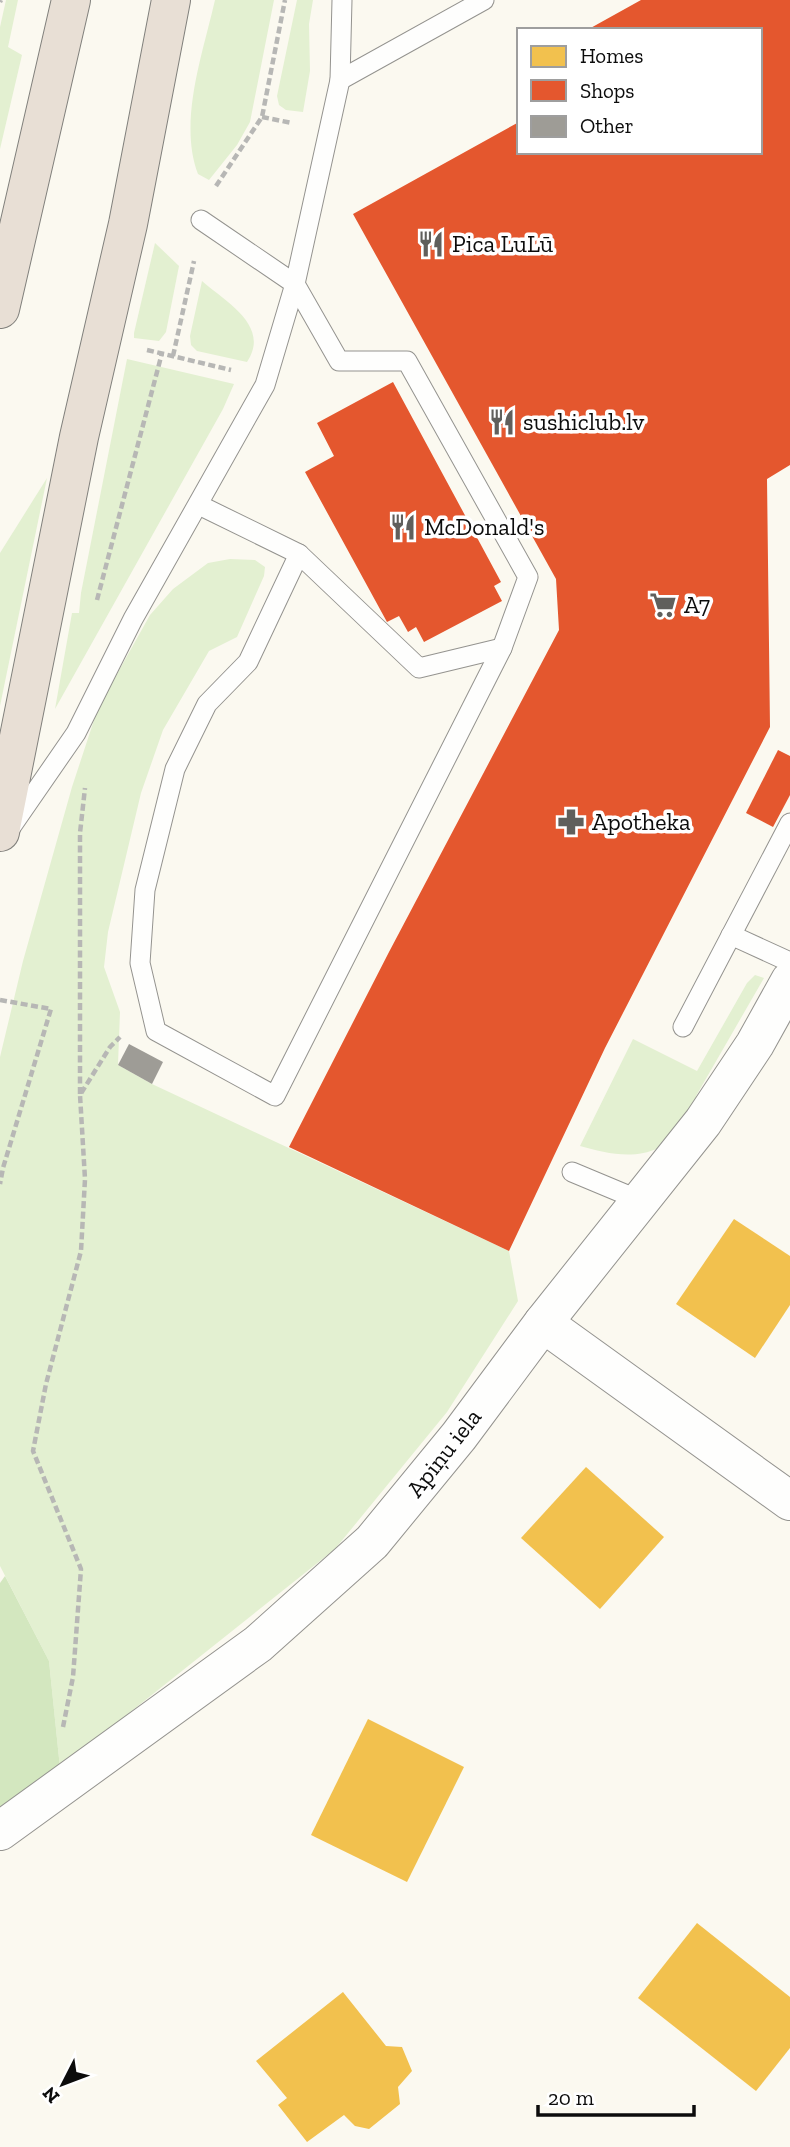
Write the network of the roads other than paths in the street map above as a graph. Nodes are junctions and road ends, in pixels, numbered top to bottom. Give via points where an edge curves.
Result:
1 (71, 0) edge
2 (171, 0) edge
3 (342, 0) edge
4 (484, 0) edge
5 (340, 80) junction
6 (201, 220) road end
7 (295, 284) junction
8 (0, 310) edge
9 (199, 505) junction
10 (299, 554) junction
11 (502, 648) junction
12 (790, 823) edge
13 (0, 832) edge
14 (0, 842) edge
15 (731, 935) junction
16 (790, 962) edge
17 (790, 981) edge
18 (682, 1027) dead end
19 (572, 1172) dead end
20 (639, 1200) junction
21 (543, 1323) junction
22 (790, 1501) edge
23 (0, 1830) edge

1 - 8 highway
2 - 13 highway
3 - 5 lane
4 - 5 lane
5 - 7 lane
6 - 7 lane
7 - 9 lane via 265,384
7 - 11 lane via 339,361 407,361 528,577
9 - 10 lane
9 - 14 lane via 76,733
10 - 11 lane via 419,668
10 - 11 lane via 248,662 207,704 175,769 145,891 140,963 156,1031 275,1096
12 - 15 lane
15 - 16 lane
15 - 18 lane
17 - 20 street, Apiņu iela via 703,1122
19 - 20 lane
20 - 21 street, Apiņu iela
21 - 22 street
21 - 23 street, Apiņu iela via 373,1542 258,1643

